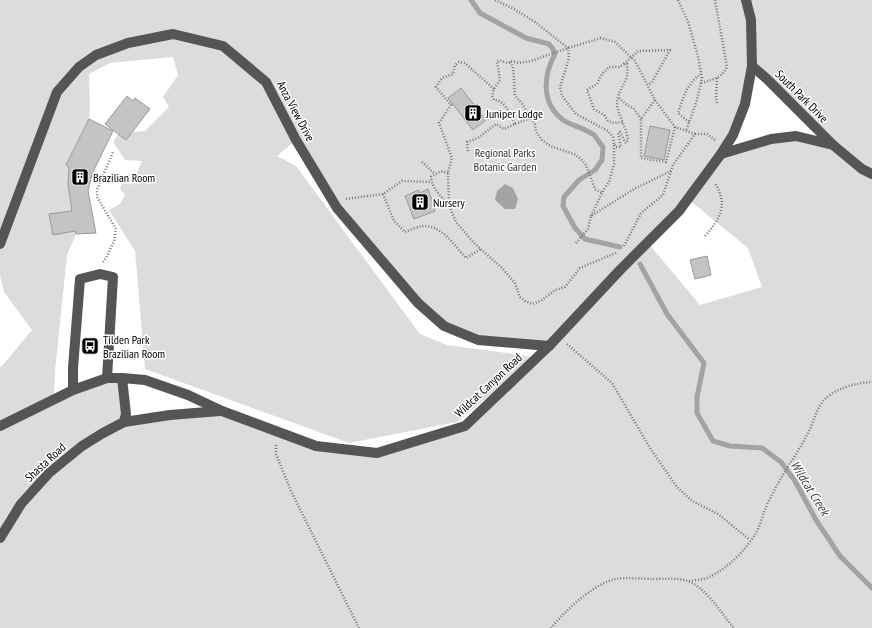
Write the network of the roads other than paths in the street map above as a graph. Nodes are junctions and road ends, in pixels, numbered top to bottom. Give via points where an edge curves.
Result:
1 (746, 0) edge
2 (752, 66) junction
3 (833, 145) junction
4 (724, 150) junction
5 (872, 174) edge
6 (0, 244) edge
7 (549, 346) junction
8 (107, 378) junction
9 (122, 378) junction
10 (73, 390) junction
11 (222, 411) junction
12 (124, 422) junction
13 (0, 426) edge
14 (0, 538) edge

1 - 2 street, Wildcat Canyon Road via 751,20
2 - 3 street, South Park Drive
2 - 4 street, Wildcat Canyon Road via 745,104
3 - 4 street, South Park Drive via 796,136
3 - 5 street, South Park Drive
4 - 7 street, Wildcat Canyon Road via 679,211
6 - 7 street, Anza View Drive via 57,92 80,67 96,55 128,44 172,34 223,46 266,82 296,140 337,208 418,303 444,326 478,340
7 - 11 street, Wildcat Canyon Road via 465,426 377,453 316,446
8 - 9 street, Wildcat Canyon Road
8 - 10 street, Wildcat Canyon Road
8 - 10 street via 113,277 100,274 80,279
9 - 11 street, Wildcat Canyon Road via 145,380 188,395
9 - 12 street via 126,414
10 - 13 street, Wildcat Canyon Road
11 - 12 street, Shasta Road
12 - 14 street, Shasta Road via 82,446 49,473 21,504

